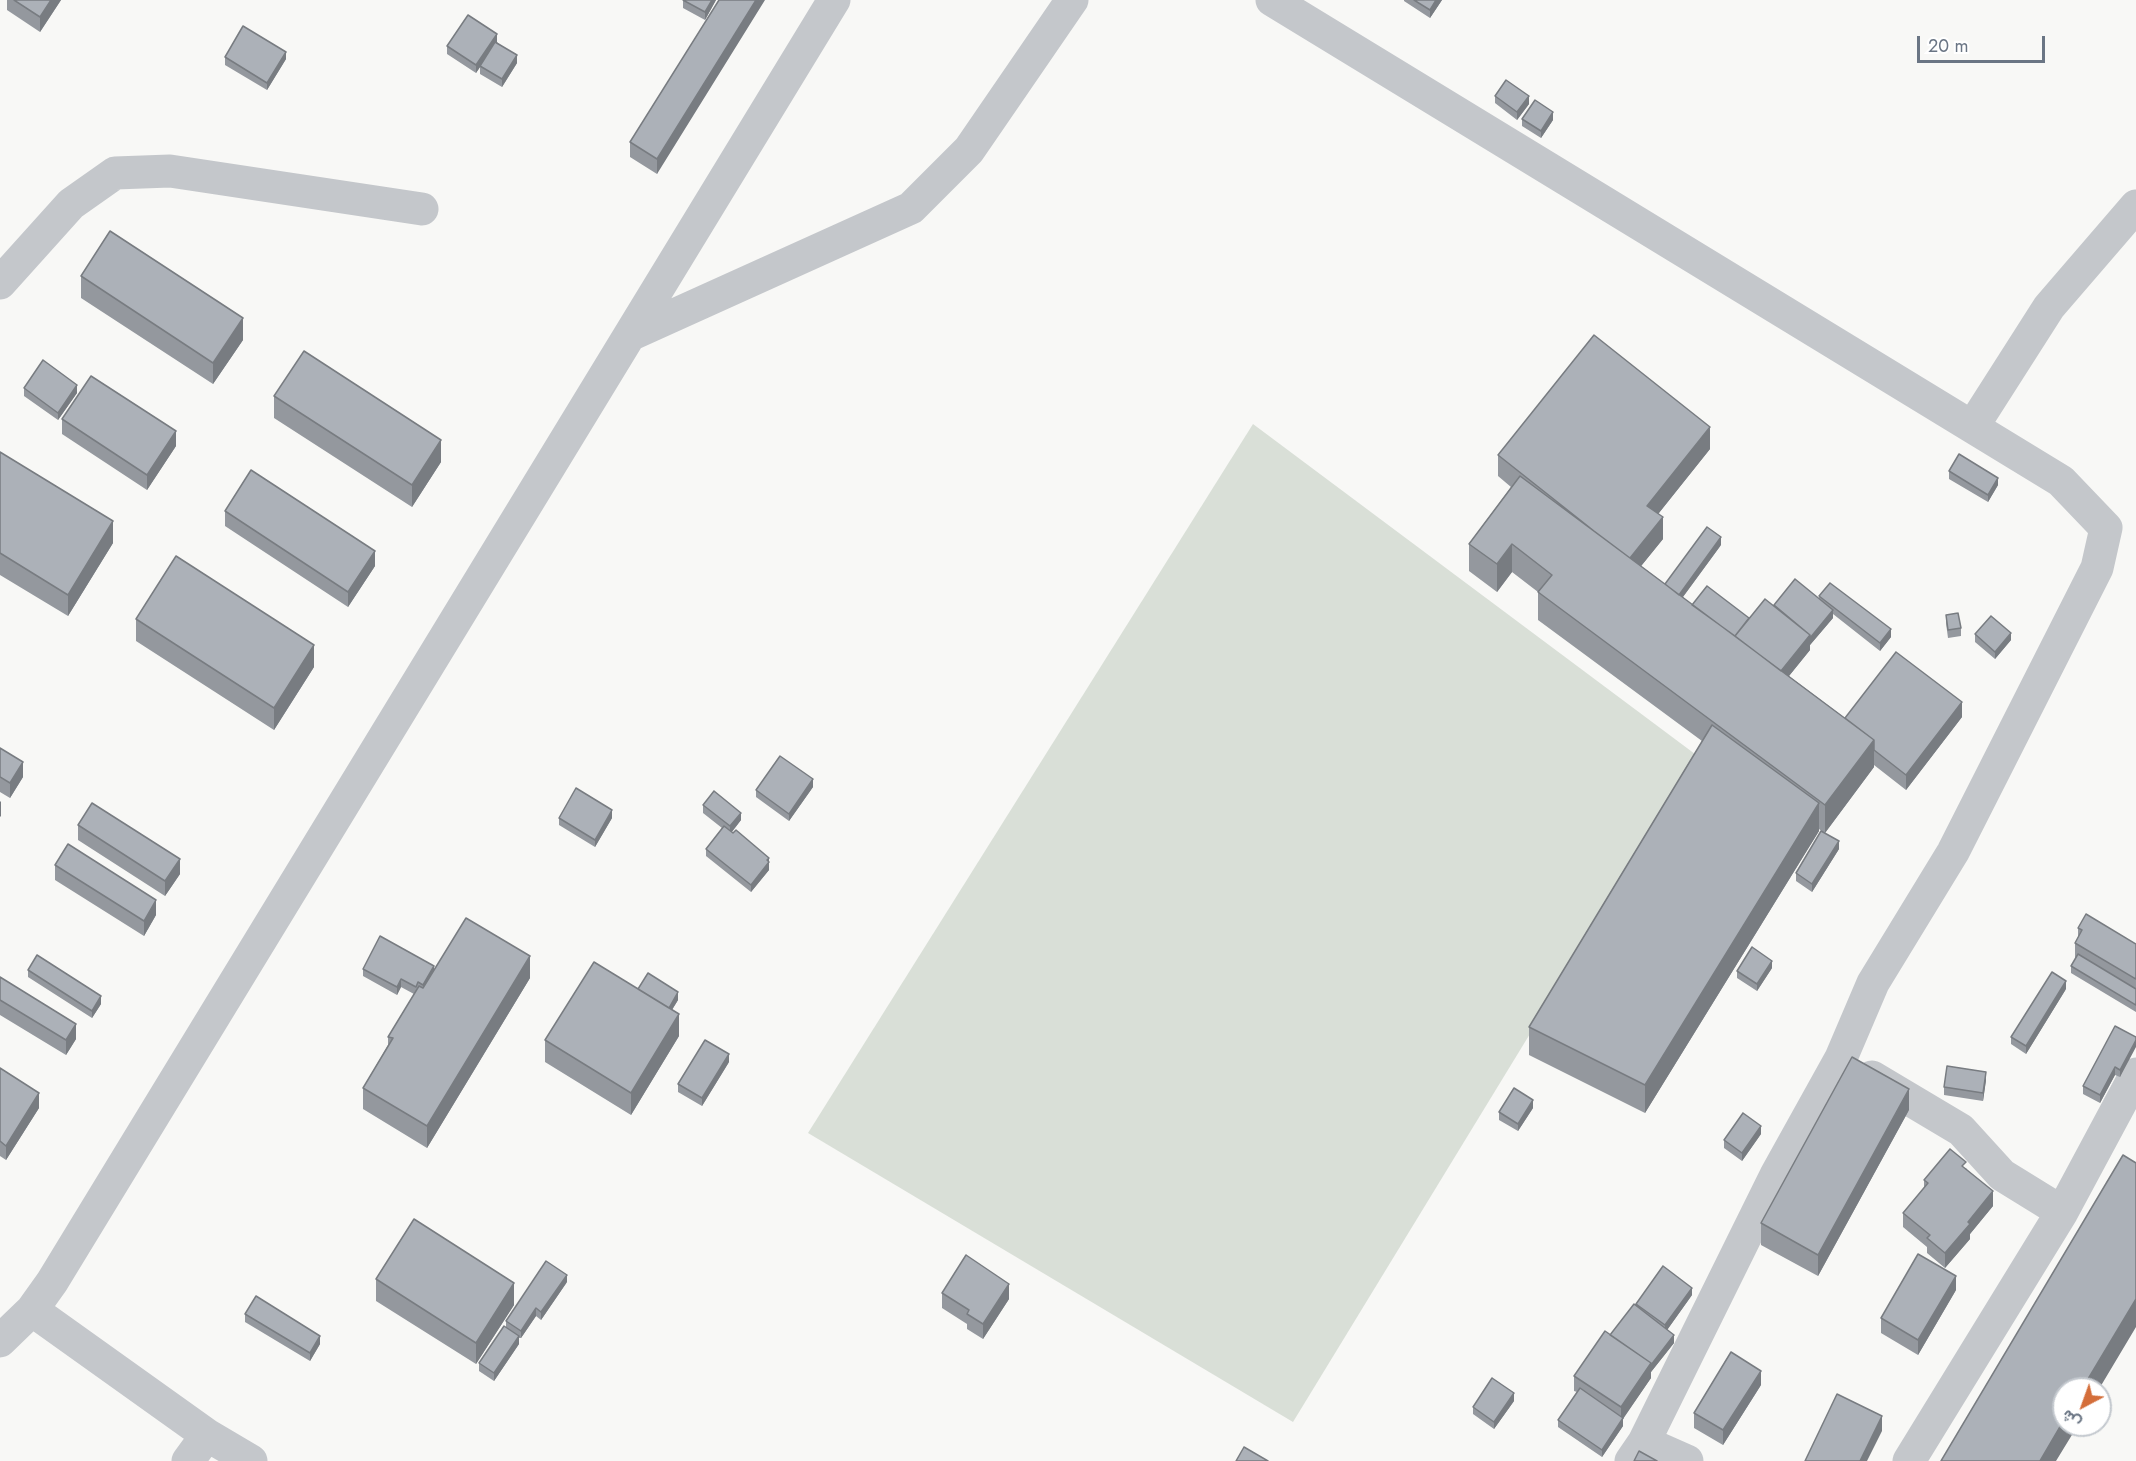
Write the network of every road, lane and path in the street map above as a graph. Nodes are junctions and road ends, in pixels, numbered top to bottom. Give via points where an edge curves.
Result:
1 (834, 0) edge
2 (1072, 0) edge
3 (1272, 0) edge
4 (2136, 206) edge
5 (422, 208) dead end
6 (0, 283) edge
7 (630, 336) junction
8 (1973, 426) junction
9 (1841, 1058) junction
10 (2136, 1074) edge
11 (2062, 1212) junction
12 (32, 1310) junction
13 (0, 1341) edge
14 (207, 1435) junction
15 (1637, 1451) edge
16 (188, 1461) edge
17 (251, 1461) edge
18 (1687, 1461) edge
19 (1909, 1461) edge

1 - 7 street
2 - 7 street via 969,150 911,208
3 - 8 street
4 - 8 street via 2049,307
5 - 6 street via 170,171 115,173 71,204
7 - 12 street
8 - 9 street via 2061,481 2106,528 2097,568 1953,852 1873,983
9 - 11 street via 1961,1130 2002,1175
9 - 15 street via 1776,1175
10 - 11 street
11 - 19 street
12 - 13 street
12 - 14 street
14 - 16 street
14 - 17 street
15 - 18 street

